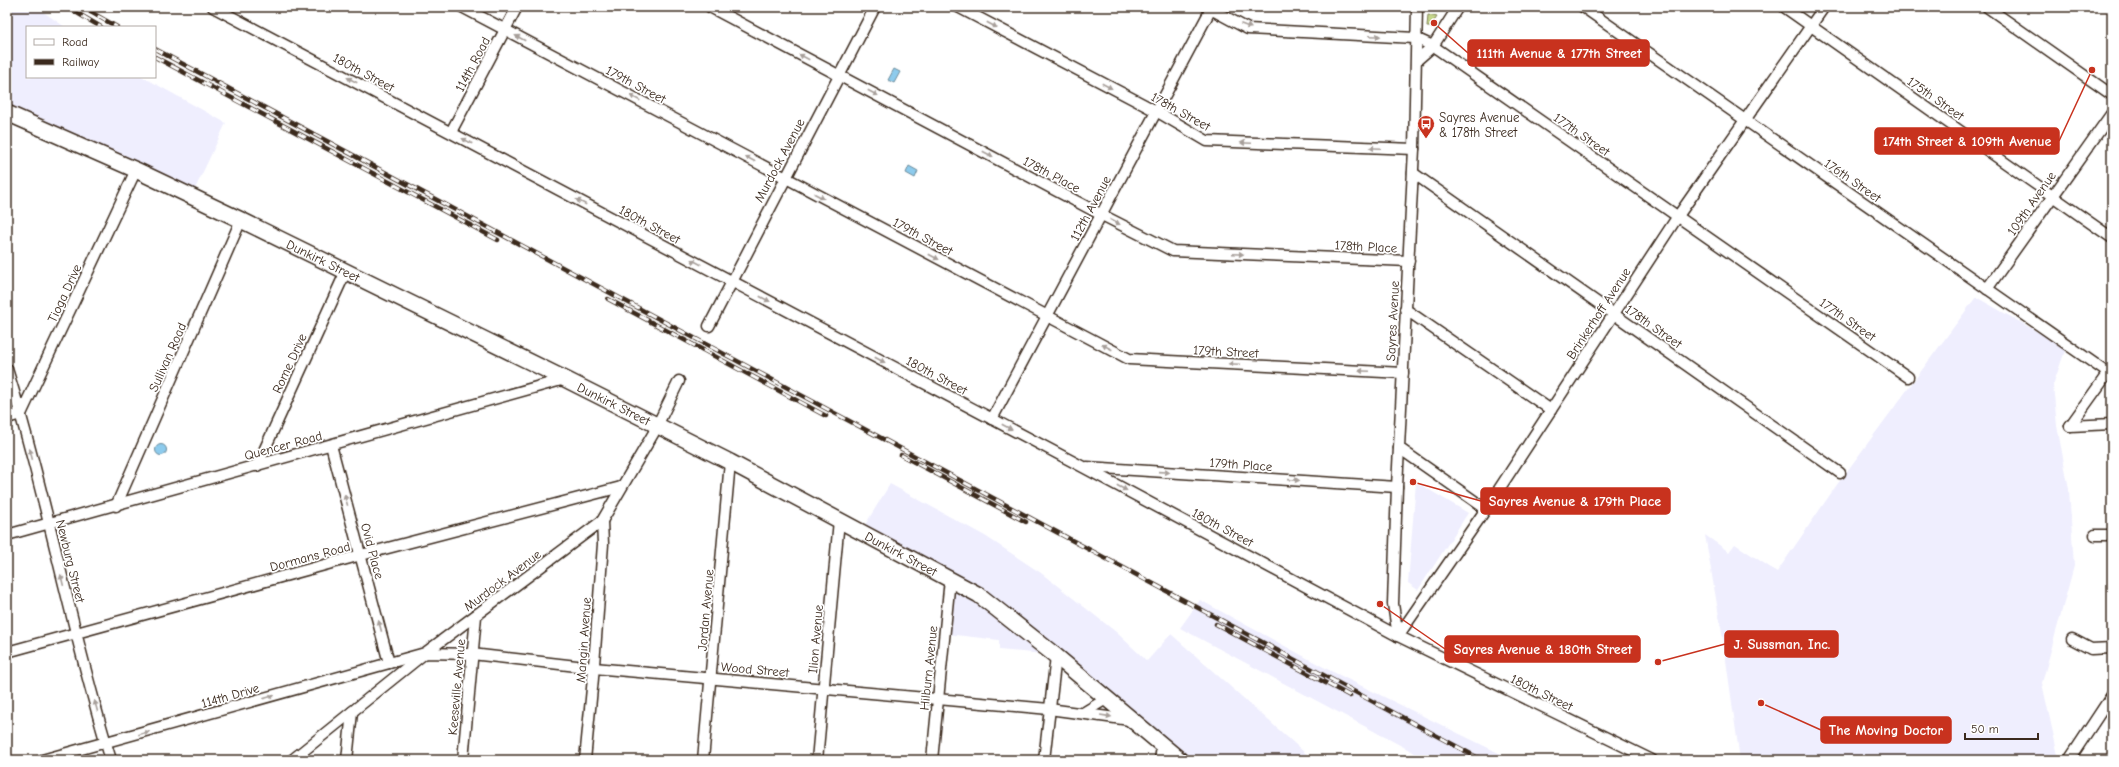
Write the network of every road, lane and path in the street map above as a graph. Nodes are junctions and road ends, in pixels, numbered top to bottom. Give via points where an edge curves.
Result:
1 (213, 7) edge
2 (462, 7) edge
3 (517, 7) edge
4 (710, 7) edge
5 (875, 7) edge
6 (958, 7) edge
7 (1417, 7) edge
8 (1458, 7) edge
9 (1583, 7) edge
10 (1784, 7) edge
11 (1824, 7) edge
12 (1987, 7) edge
13 (1209, 8) edge
14 (1811, 26) junction
15 (505, 30) junction
16 (1415, 38) junction
17 (1432, 46) junction
18 (1417, 60) junction
19 (839, 75) junction
20 (2112, 95) edge
21 (1156, 112) junction
22 (7, 113) edge
23 (2112, 113) edge
24 (1744, 121) junction
25 (451, 132) junction
26 (1414, 149) junction
27 (136, 170) junction
28 (1412, 173) junction
29 (784, 178) junction
30 (2052, 196) junction
31 (1102, 215) junction
32 (1678, 216) junction
33 (241, 220) junction
34 (2112, 238) edge
35 (1408, 261) junction
36 (346, 271) junction
37 (731, 281) junction
38 (1987, 289) junction
39 (1405, 309) junction
40 (1613, 313) junction
41 (1046, 316) junction
42 (709, 326) dead end
43 (7, 369) edge
44 (1403, 373) junction
45 (1908, 377) dead end
46 (565, 379) junction
47 (679, 381) dead end
48 (1551, 410) junction
49 (21, 414) junction
50 (7, 418) edge
51 (992, 419) junction
52 (2112, 424) edge
53 (657, 425) junction
54 (331, 445) junction
55 (1399, 448) junction
56 (730, 462) junction
57 (257, 466) junction
58 (1083, 467) junction
59 (1840, 474) dead end
60 (621, 487) junction
61 (1397, 487) junction
62 (116, 506) junction
63 (1486, 509) junction
64 (839, 520) junction
65 (602, 521) junction
66 (48, 525) junction
67 (7, 535) edge
68 (2095, 535) dead end
69 (2112, 535) edge
70 (361, 555) junction
71 (950, 579) junction
72 (476, 616) junction
73 (76, 634) junction
74 (1398, 636) junction
75 (2072, 639) dead end
76 (2112, 648) edge
77 (7, 652) edge
78 (425, 653) junction
79 (472, 654) junction
80 (1056, 656) junction
81 (389, 663) junction
82 (594, 668) junction
83 (712, 678) junction
84 (823, 689) junction
85 (2112, 695) edge
86 (937, 699) junction
87 (1106, 699) junction
88 (1049, 709) junction
89 (352, 712) junction
90 (1083, 713) junction
91 (1130, 720) junction
92 (106, 743) junction
93 (1161, 753) edge
94 (42, 760) edge
95 (111, 760) edge
96 (292, 760) edge
97 (347, 760) edge
98 (462, 760) edge
99 (585, 760) edge
100 (703, 760) edge
101 (817, 760) edge
102 (932, 760) edge
103 (1044, 760) edge
104 (1180, 760) edge
105 (1652, 760) edge
106 (2069, 760) edge

25 -> 1 street, 180th Street
2 - 15 street, 179th Street
3 - 15 street, 114th Road
19 -> 4 street, 178th Place
5 - 19 street, Murdock Avenue
6 -> 21 street, 178th Street
7 - 16 street, Sayres Avenue
8 - 17 street
9 - 24 street, 176th Street
10 - 14 street, 175th Street
11 - 14 street, Brinkerhoff Avenue
12 - 20 street
13 -> 16 street, 177th Street via 1248,29
13 - 21 street, 112th Avenue
14 - 24 street, Brinkerhoff Avenue
14 - 30 street, 175th Street
15 - 25 street, 114th Road
29 -> 15 street, 179th Street
16 - 17 street, 177th Street
16 - 18 street, Sayres Avenue
17 - 18 street
17 - 32 street, 177th Street
18 - 26 street, Sayres Avenue
19 - 29 street, Murdock Avenue
19 -> 31 street, 178th Place
26 -> 21 street, 178th Street via 1207,142
21 - 31 street, 112th Avenue
22 - 27 main road, Dunkirk Street
23 - 30 street, 109th Avenue
24 - 32 street, Brinkerhoff Avenue
24 - 38 street, 176th Street
37 -> 25 street, 180th Street
26 - 28 street, Sayres Avenue
27 - 33 main road, Dunkirk Street
27 - 49 street, Tioga Drive
28 - 35 street, Sayres Avenue
28 - 40 street, 178th Street
29 - 37 street, Murdock Avenue
29 -> 41 street, 179th Street
30 - 34 street, 175th Street
30 - 38 street, 109th Avenue
31 -> 35 street, 178th Place via 1173,251
31 - 41 street, 112th Avenue
32 - 40 street, Brinkerhoff Avenue
32 - 45 street, 177th Street
33 - 36 main road, Dunkirk Street
33 - 62 street, Sullivan Road
35 - 39 street, Sayres Avenue
36 - 46 main road, Dunkirk Street
36 - 57 street, Rome Drive
37 - 42 street, Murdock Avenue
37 -> 51 street, 180th Street
38 - 52 street, 176th Street via 2108,373 2070,426
39 - 44 street, Sayres Avenue
39 - 48 street
40 - 48 street, Brinkerhoff Avenue
40 - 59 street, 178th Street
44 -> 41 street, 179th Street via 1129,359
41 - 51 street, 112th Avenue
43 - 49 street, Newburg Street
44 - 55 street, Sayres Avenue
46 - 53 main road, Dunkirk Street
46 - 54 street, Quencer Road
47 - 53 street, Murdock Avenue
48 - 63 street, Brinkerhoff Avenue
49 - 50 street
66 -> 49 street, Newburg Street
51 -> 58 street, 180th Street
53 - 56 main road, Dunkirk Street
53 - 60 street, Murdock Avenue
54 - 57 street, Quencer Road
70 -> 54 street, Ovid Place
55 - 61 street, Sayres Avenue
55 - 63 street
56 - 64 main road, Dunkirk Street
56 - 83 street, Jordan Avenue
57 - 62 street, Quencer Road
58 -> 61 street, 179th Place
58 -> 74 street, 180th Street
60 - 65 street, Murdock Avenue
60 - 70 street, Dormans Road
61 - 74 street, Sayres Avenue via 1393,604
62 - 66 street, Quencer Road
63 - 74 street, Brinkerhoff Avenue
64 - 71 main road, Dunkirk Street
64 - 84 street, Ilion Avenue
65 - 72 street, Murdock Avenue
65 - 82 street, Mangin Avenue via 603,544
66 - 67 street, Quencer Road
73 -> 66 street, Newburg Street
68 - 69 street
70 - 73 street, Dormans Road
81 -> 70 street, Ovid Place
71 - 80 main road, Dunkirk Street via 979,595
71 - 86 street, Hilburn Avenue
72 - 78 street, Murdock Avenue
72 - 79 street, Keeseville Avenue
73 - 77 street, Dormans Road
92 -> 73 street, Newburg Street
74 - 105 street, 180th Street
75 - 76 street via 2091,649
78 - 79 street, Wood Street
78 - 81 street, 114th Drive
78 - 89 street, Murdock Avenue
79 - 82 street, Wood Street
79 - 98 street, Keeseville Avenue
80 - 87 main road, Dunkirk Street
80 - 88 street
92 -> 81 street, 114th Drive
82 - 83 street, Wood Street
82 - 99 street, Mangin Avenue
83 - 84 street, Wood Street
83 - 100 street, Jordan Avenue
84 - 86 street, Wood Street
84 - 101 street, Ilion Avenue
85 - 106 street
86 - 88 street, Wood Street
86 - 102 street, Hilburn Avenue
87 - 90 street
87 - 91 main road, Dunkirk Street
88 - 90 street, Wood Street
88 - 103 street
89 - 96 street, Murdock Avenue
89 - 97 street
90 -> 91 street, Wood Street
91 - 93 main road, Dunkirk Street
92 - 94 street, 114th Drive
92 - 95 street, Newburg Street
93 - 104 main road, Dunkirk Street

